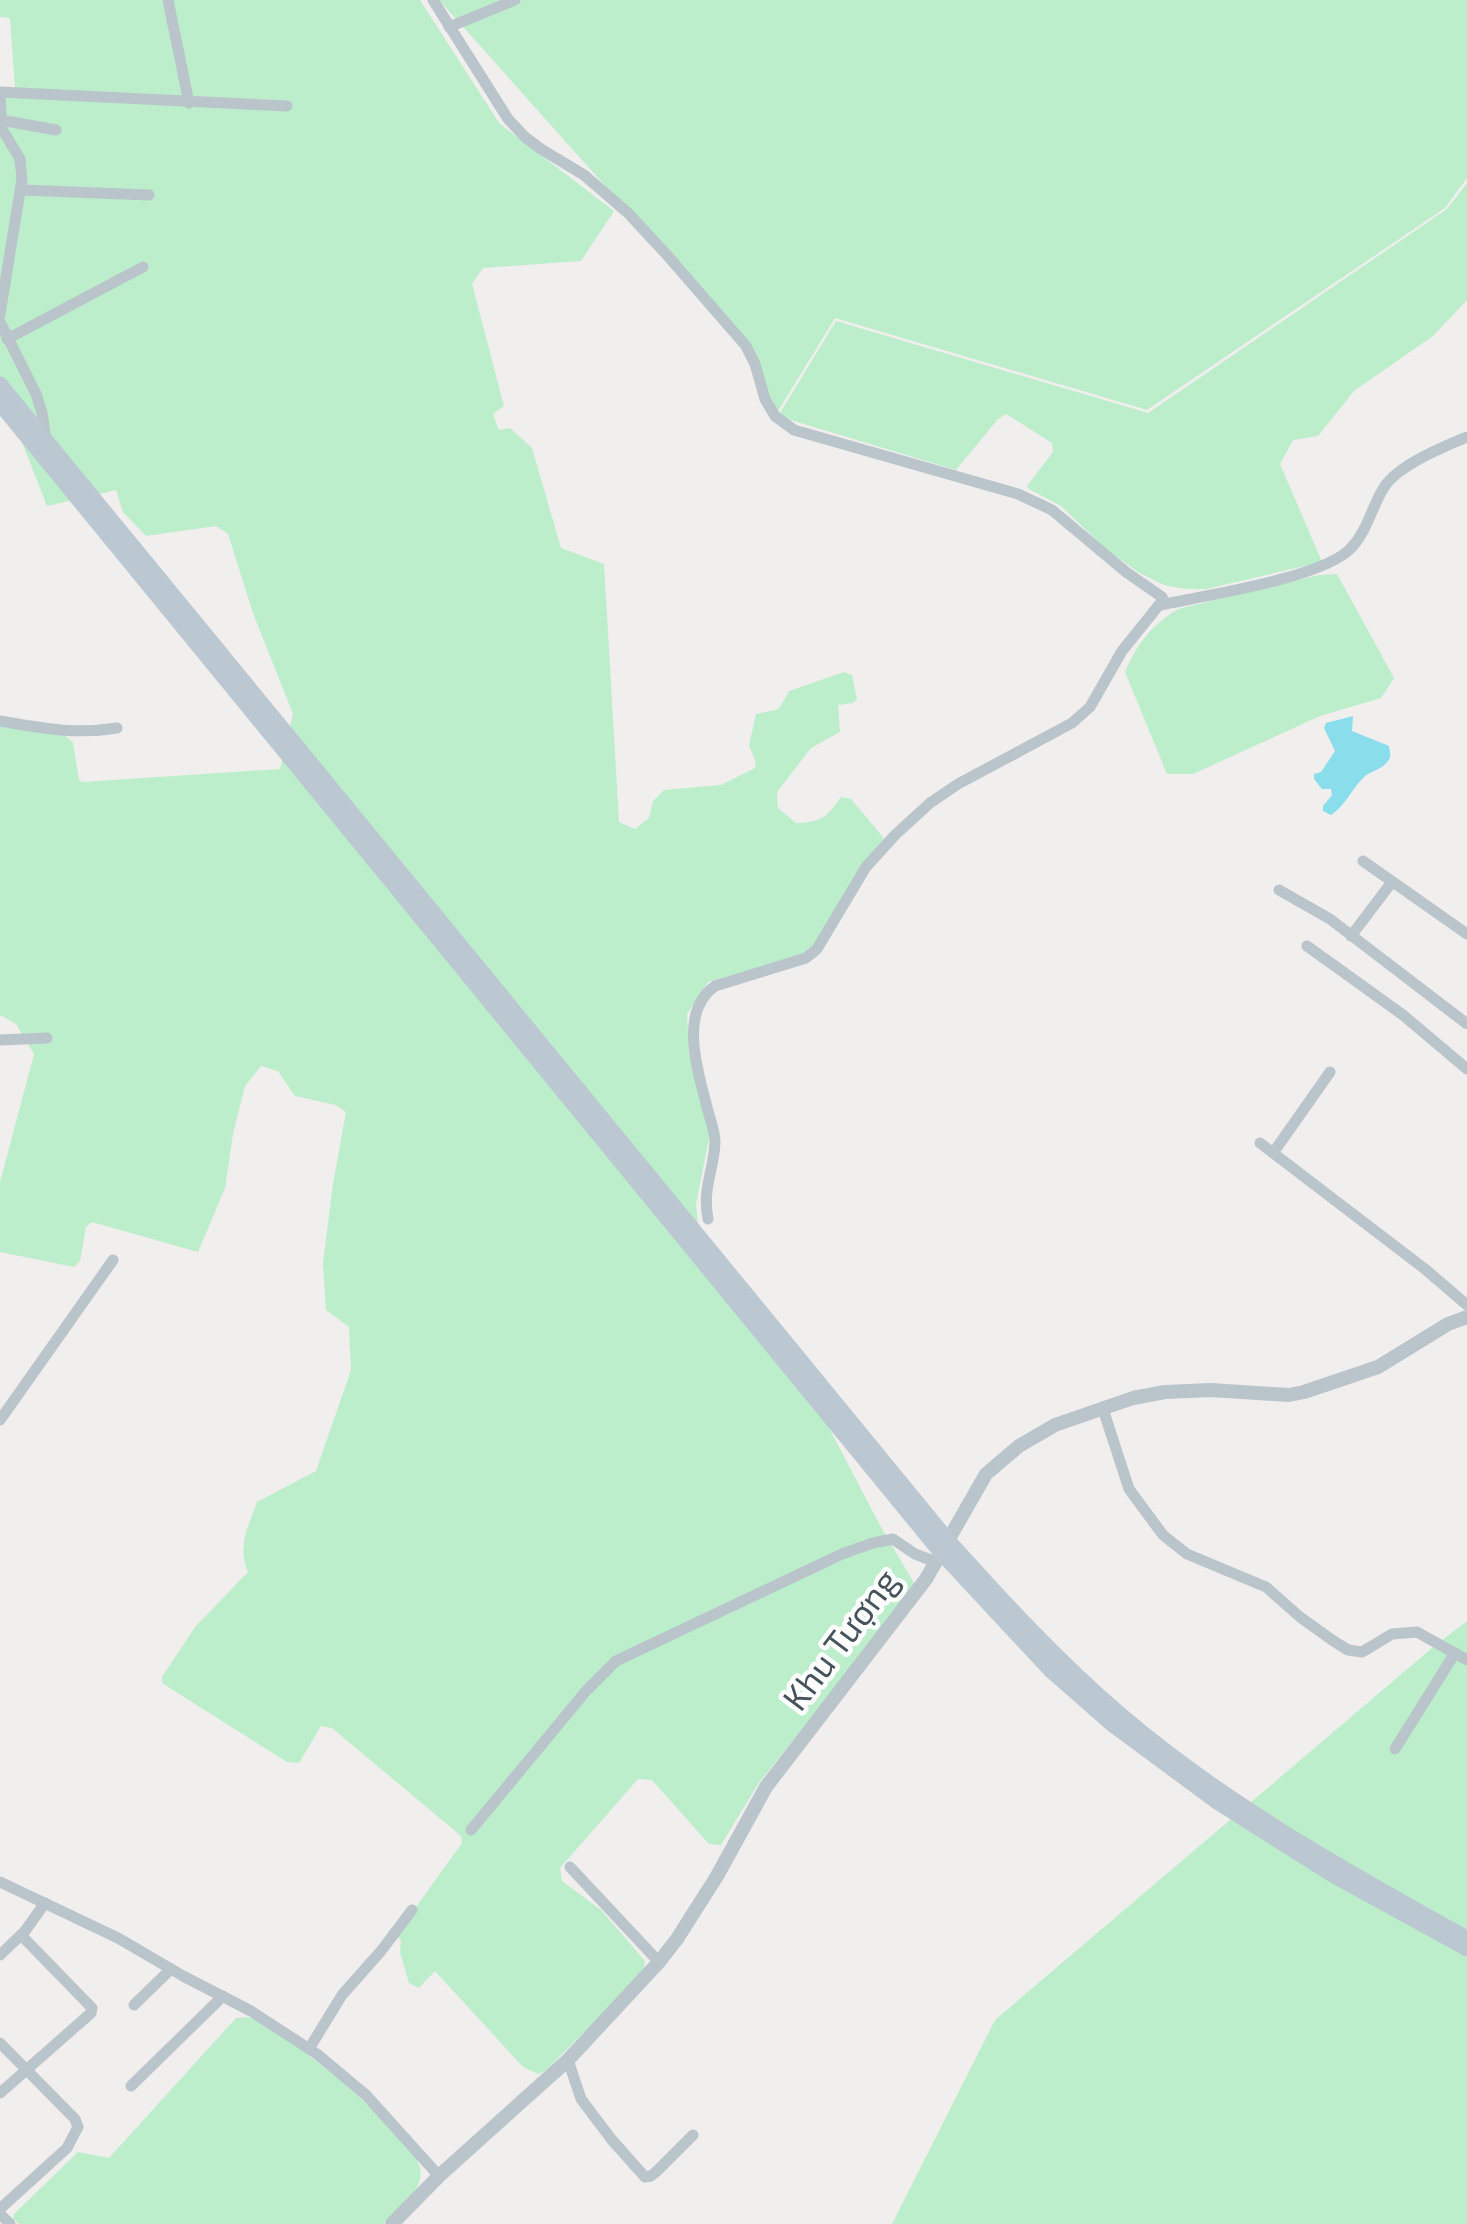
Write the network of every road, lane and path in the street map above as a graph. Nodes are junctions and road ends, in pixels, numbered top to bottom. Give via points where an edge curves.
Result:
1 (168, 0) edge
2 (433, 0) edge
3 (515, 0) edge
4 (449, 27) junction
5 (0, 94) edge
6 (190, 103) junction
7 (286, 106) dead end
8 (1, 120) edge
9 (56, 130) dead end
10 (21, 190) junction
11 (149, 195) dead end
12 (143, 267) dead end
13 (0, 318) edge
14 (7, 339) junction
15 (0, 384) edge
16 (0, 404) edge
17 (1467, 437) edge
18 (46, 440) junction
19 (1160, 605) junction
20 (0, 721) edge
21 (117, 728) dead end
22 (1364, 861) dead end
23 (1392, 882) junction
24 (1279, 890) dead end
25 (1467, 934) edge
26 (1351, 936) junction
27 (1306, 946) dead end
28 (1467, 1024) edge
29 (47, 1038) dead end
30 (0, 1040) edge
31 (1467, 1068) edge
32 (1330, 1072) dead end
33 (1260, 1144) dead end
34 (1273, 1153) junction
35 (708, 1219) dead end
36 (113, 1260) dead end
37 (1467, 1306) edge
38 (1467, 1316) edge
39 (1104, 1409) junction
40 (0, 1420) edge
41 (942, 1552) junction
42 (1461, 1657) edge
43 (1394, 1749) dead end
44 (471, 1830) dead end
45 (570, 1867) dead end
46 (0, 1882) edge
47 (45, 1903) junction
48 (412, 1910) dead end
49 (21, 1935) junction
50 (1467, 1938) edge
51 (1467, 1950) edge
52 (0, 1955) edge
53 (659, 1962) junction
54 (172, 1970) junction
55 (223, 1996) junction
56 (134, 2005) dead end
57 (0, 2043) edge
58 (308, 2048) junction
59 (568, 2060) junction
60 (26, 2069) junction
61 (131, 2086) dead end
62 (0, 2093) edge
63 (693, 2135) dead end
64 (439, 2176) junction
65 (0, 2212) edge
66 (10, 2224) edge
67 (392, 2224) edge

1 - 6 street
2 - 4 street
3 - 4 street
4 - 19 street via 517,128 628,213 736,332 774,416 786,426 1018,494 1052,510 1162,597
5 - 6 street
5 - 8 street
6 - 7 street
8 - 9 street
8 - 10 street via 20,160
10 - 11 street
10 - 13 street
12 - 14 street
13 - 14 street
14 - 18 street via 36,394
15 - 18 main road
16 - 41 main road
17 - 19 street via 1384,485 1362,534 1325,566
18 - 41 main road
19 - 35 street via 1081,715 958,784 895,835 866,867 817,949 705,993 694,1034 715,1142
20 - 21 street via 60,732
22 - 23 street
23 - 25 street
23 - 26 street
24 - 26 street
26 - 28 street
27 - 31 street
29 - 30 street
32 - 34 street
33 - 34 street
34 - 37 street
36 - 40 street
38 - 39 street, Khu Tượng via 1378,1367 1304,1392 1165,1392
39 - 41 street, Khu Tượng via 1055,1426 986,1474
39 - 42 street via 1129,1489 1187,1554 1266,1587 1348,1650 1362,1652 1392,1634 1417,1632
41 - 44 street via 915,1554 893,1539 872,1543 616,1662
41 - 50 main road via 1137,1728 1224,1793
41 - 51 main road via 1050,1670 1114,1726 1234,1813
41 - 53 street, Khu Tượng via 766,1787
42 - 43 street
45 - 53 street
46 - 47 street
47 - 49 street
47 - 54 street
48 - 58 street
49 - 52 street
49 - 60 street via 92,2008
53 - 59 street, Khu Tượng
54 - 55 street
54 - 56 street
55 - 58 street
55 - 61 street
57 - 60 street
58 - 64 street via 366,2096
59 - 63 street via 581,2099 640,2173 651,2176
59 - 64 street, Khu Tượng
60 - 62 street
60 - 65 street via 78,2127 67,2148
64 - 67 street, Khu Tượng
65 - 66 street

